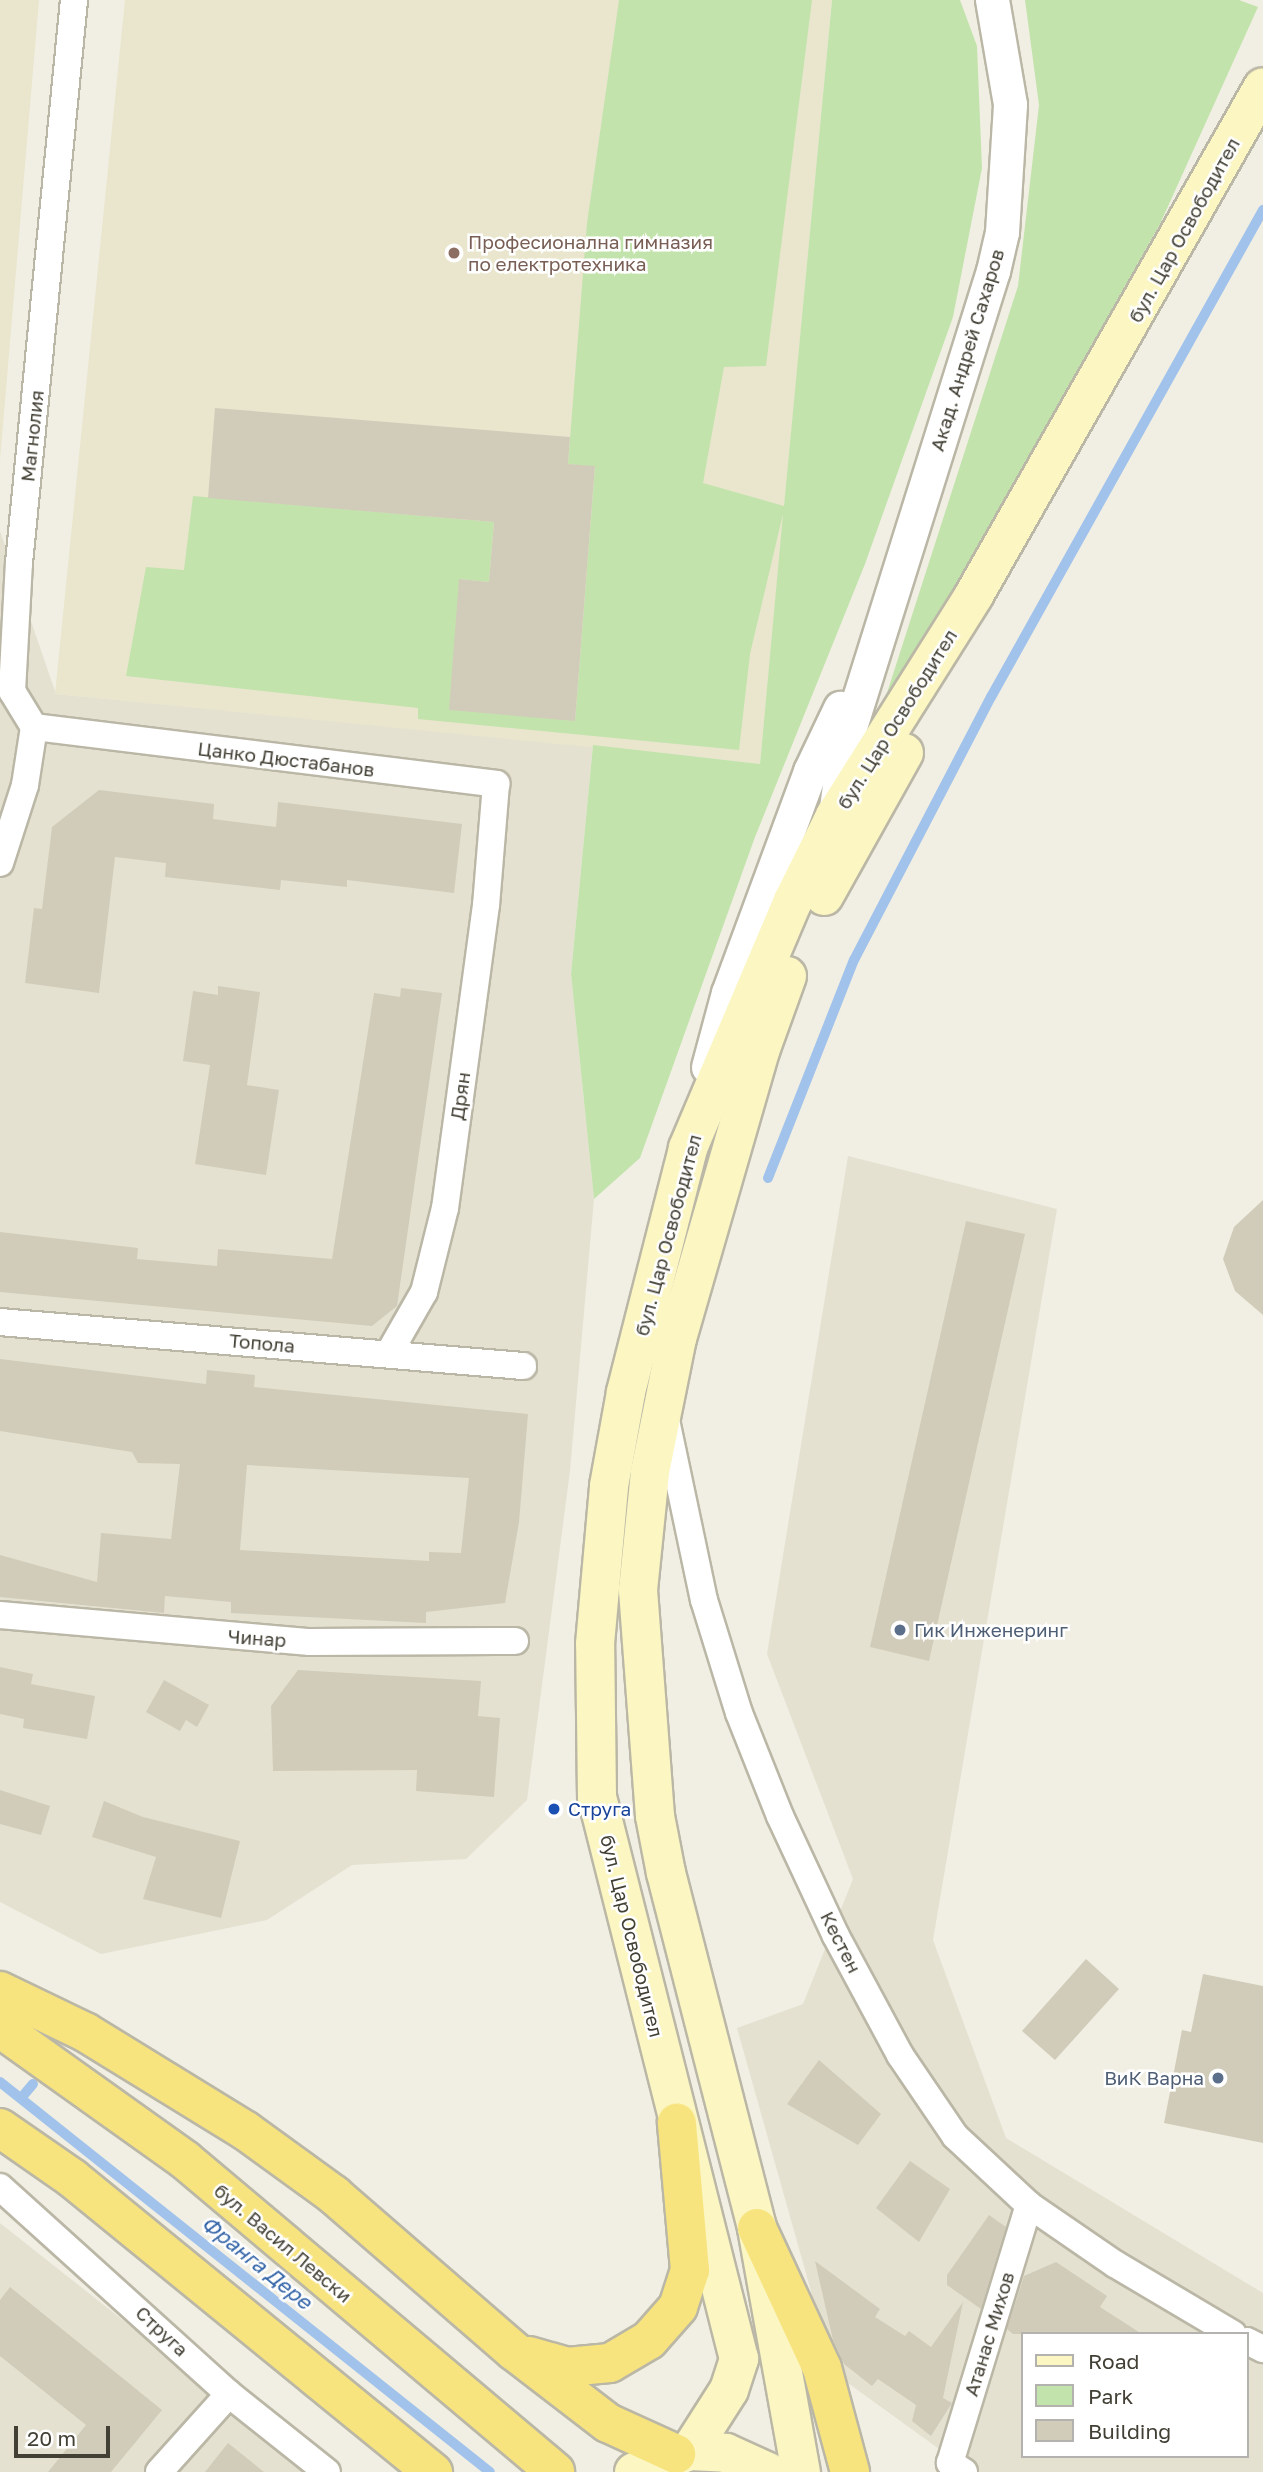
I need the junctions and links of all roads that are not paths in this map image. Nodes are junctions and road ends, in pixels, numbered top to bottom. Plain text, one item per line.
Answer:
1 (74, 0) edge
2 (992, 0) edge
3 (1263, 87) edge
4 (1263, 130) edge
5 (10, 563) edge
6 (887, 611) junction
7 (34, 727) junction
8 (835, 816) junction
9 (494, 827) joint
10 (0, 863) edge
11 (830, 883) junction
12 (688, 1148) junction
13 (0, 1322) edge
14 (388, 1353) junction
15 (523, 1366) dead end
16 (663, 1405) junction
17 (0, 1615) edge
18 (515, 1641) dead end
19 (0, 1991) edge
20 (0, 2028) edge
21 (677, 2123) junction
22 (0, 2128) edge
23 (0, 2187) edge
24 (1028, 2205) junction
25 (757, 2228) junction
26 (1230, 2332) edge
27 (514, 2351) junction
28 (229, 2394) junction
29 (683, 2453) junction
30 (957, 2468) edge
31 (159, 2472) edge
32 (327, 2472) edge
33 (433, 2472) edge
34 (555, 2472) edge
35 (634, 2472) edge
36 (768, 2472) edge
37 (801, 2472) edge
38 (850, 2472) edge

1 - 5 street, Магнолия
2 - 6 street, Акад. Андрей Сахаров
3 - 8 main road, бул. Цар Освободител
4 - 11 main road, бул. Цар Освободител
5 - 7 street, Магнолия
6 - 8 street
6 - 12 street
7 - 9 street, Цанко Дюстабанов
7 - 10 street
8 - 11 street
8 - 12 main road, бул. Цар Освободител
9 - 14 street, Дрян
11 - 16 main road, бул. Цар Освободител
12 - 21 main road, бул. Цар Освободител
13 - 14 street, Топола
14 - 15 street, Топола
16 - 24 street, Кестен
16 - 25 main road, бул. Цар Освободител
17 - 18 street, Чинар
19 - 27 highway
20 - 34 highway, бул. Васил Левски
21 - 27 highway
21 - 29 main road, бул. Цар Освободител
22 - 33 highway
23 - 28 street, Струга
24 - 26 street, Кестен
24 - 30 street, Атанас Михов
25 - 37 main road, бул. Цар Освободител
25 - 38 highway
27 - 29 highway
28 - 31 street
28 - 32 street, Струга
29 - 35 main road
29 - 36 main road

